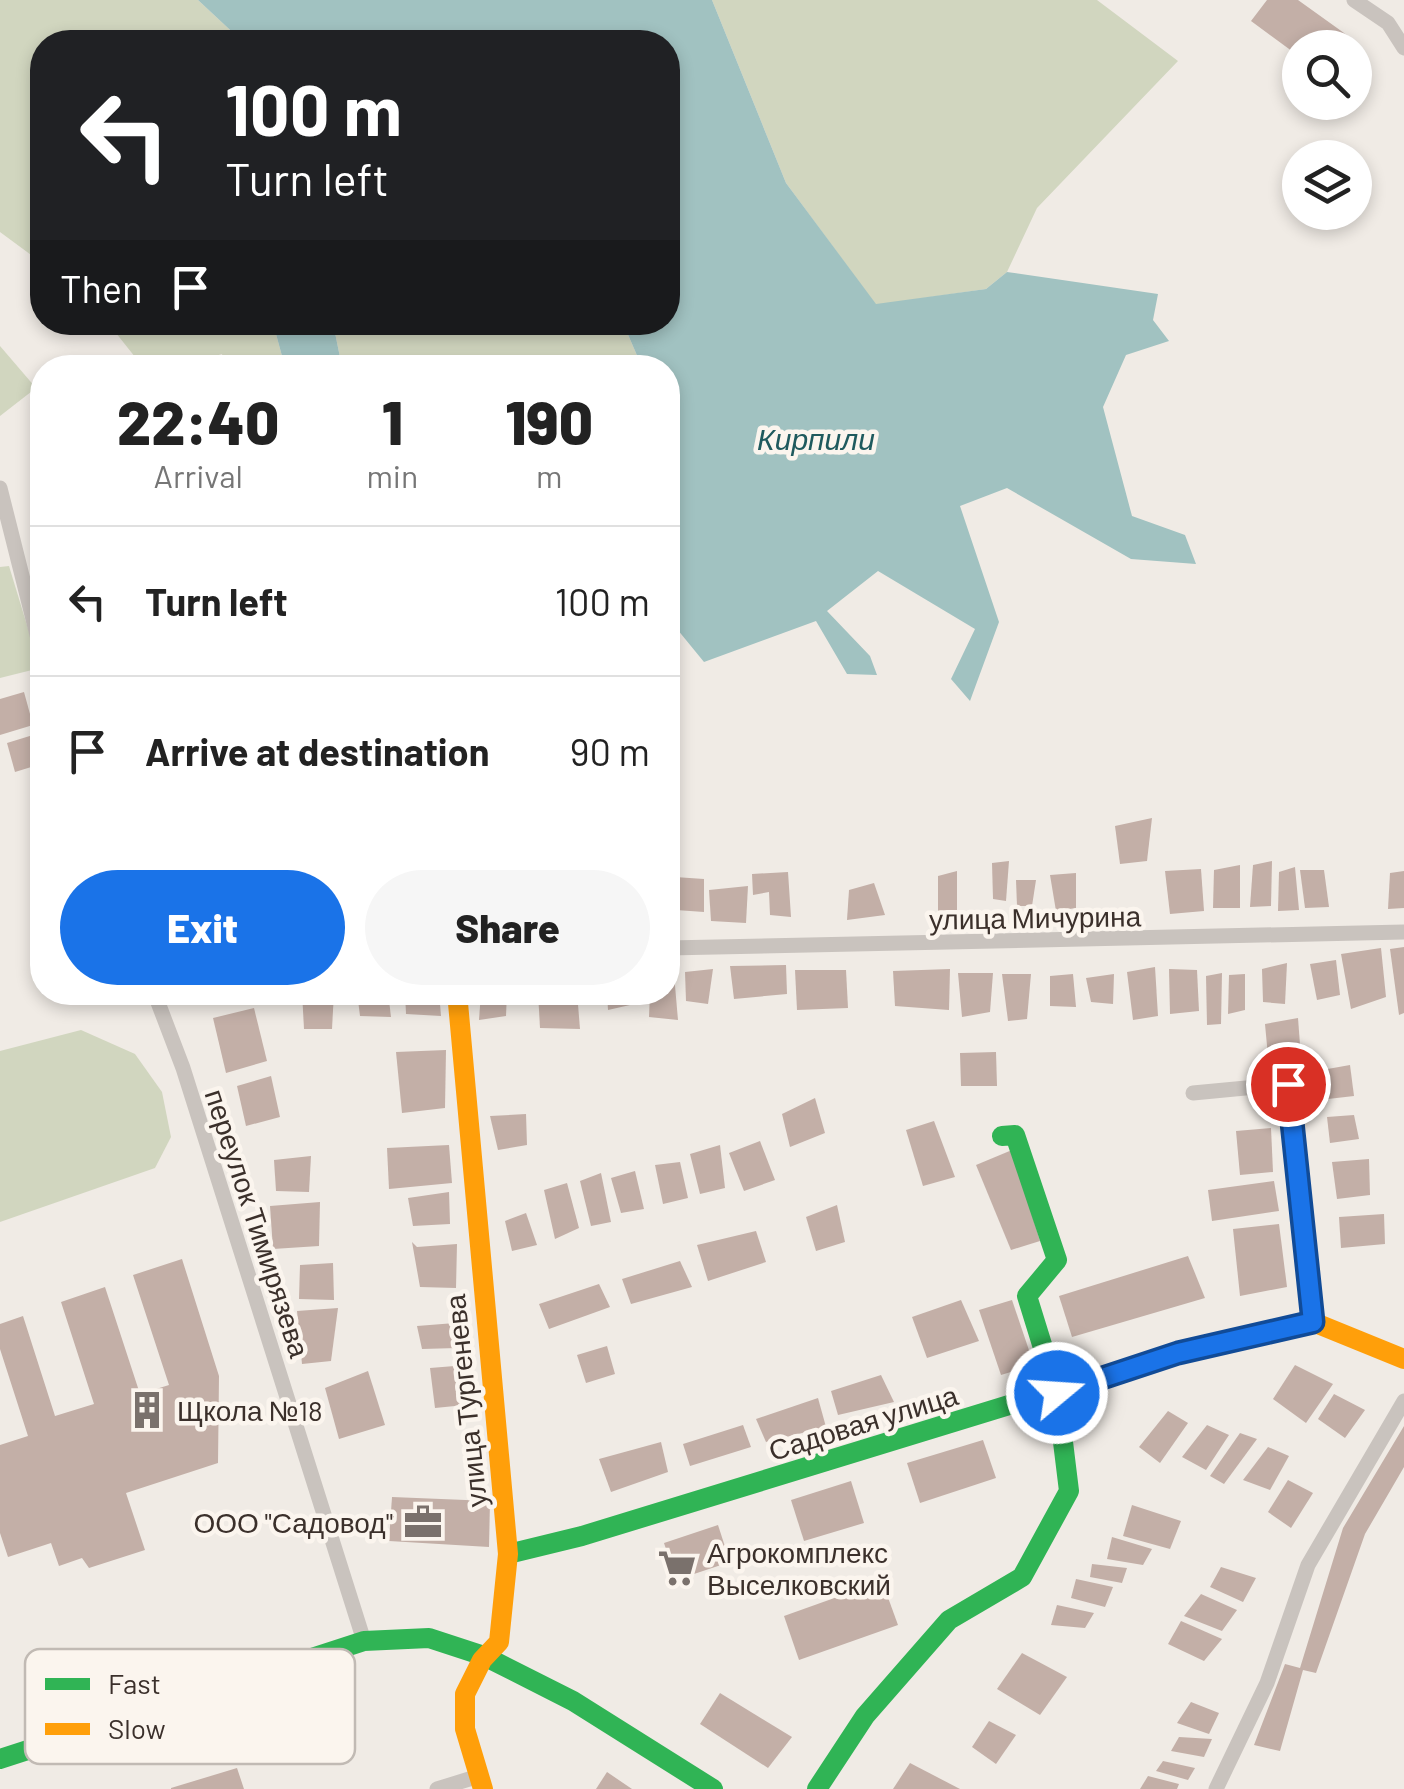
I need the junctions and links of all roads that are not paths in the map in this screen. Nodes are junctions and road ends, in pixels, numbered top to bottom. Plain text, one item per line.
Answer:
1 (1354, 0) edge
2 (1404, 48) edge
3 (0, 488) edge
4 (30, 607) edge
5 (1404, 932) edge
6 (680, 948) edge
7 (159, 1005) edge
8 (458, 1005) edge
9 (1192, 1093) dead end
10 (1002, 1136) dead end
11 (1313, 1322) junction
12 (1404, 1359) edge
13 (1057, 1393) junction
14 (1404, 1401) edge
15 (508, 1554) junction
16 (364, 1642) junction
17 (342, 1649) edge
18 (484, 1656) junction
19 (25, 1751) edge
20 (0, 1759) edge
21 (481, 1783) edge
22 (436, 1789) edge
23 (713, 1789) edge
24 (817, 1789) edge
25 (1216, 1789) edge

1 - 2 street
3 - 4 street
5 - 6 street, улица Мичурина
7 - 16 street, переулок Тимирязева
8 - 15 street, улица Тургенева
9 - 11 street
10 - 13 street
11 - 12 street
11 - 13 street, Садовая улица
13 - 15 street, Садовая улица
13 - 24 street
14 - 25 street
15 - 18 street, улица Тургенева
16 - 17 street
16 - 18 street
18 - 21 street, улица Тургенева
18 - 23 street
19 - 20 street
21 - 22 street

